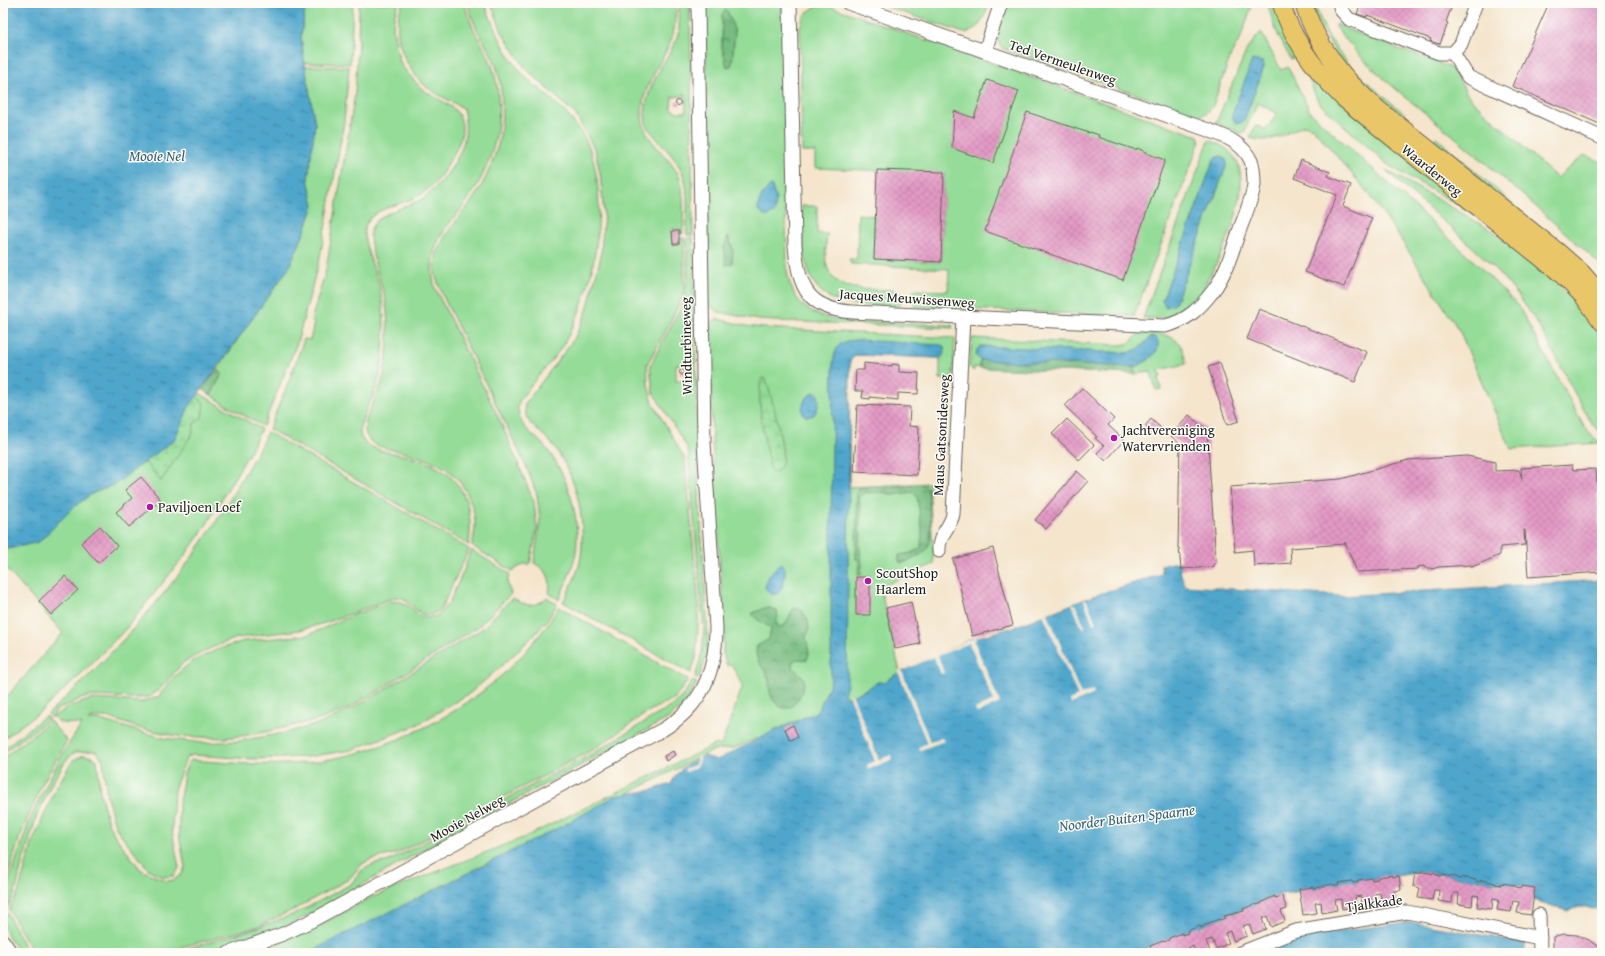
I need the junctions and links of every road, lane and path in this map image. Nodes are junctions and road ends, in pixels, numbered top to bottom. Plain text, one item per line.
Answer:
1 (698, 3) edge
2 (790, 3) edge
3 (848, 3) edge
4 (1002, 3) edge
5 (1282, 3) edge
6 (1303, 3) edge
7 (1476, 3) edge
8 (1340, 7) edge
9 (985, 51) junction
10 (1454, 53) junction
11 (1602, 138) edge
12 (1602, 296) edge
13 (963, 318) junction
14 (1182, 321) joint
15 (1602, 322) edge
16 (939, 551) dead end
17 (704, 686) joint
18 (1539, 915) dead end
19 (1540, 938) junction
20 (3, 941) edge
21 (11, 953) edge
22 (229, 953) edge
23 (1240, 953) edge
24 (1540, 953) edge

1 - 17 street, Windturbineweg
2 - 13 street, Jacques Meuwissenweg
3 - 9 street, Ted Vermeulenweg
4 - 9 street
5 - 15 main road, Waarderweg
6 - 12 main road, Waarderweg
7 - 10 street
8 - 10 street
9 - 14 street, Ted Vermeulenweg
10 - 11 street
13 - 14 street, Jacques Meuwissenweg
13 - 16 street, Maus Gatsonidesweg
17 - 22 street, Mooie Nelweg
18 - 19 street
19 - 23 street, Tjalkkade
19 - 24 street
20 - 21 street

